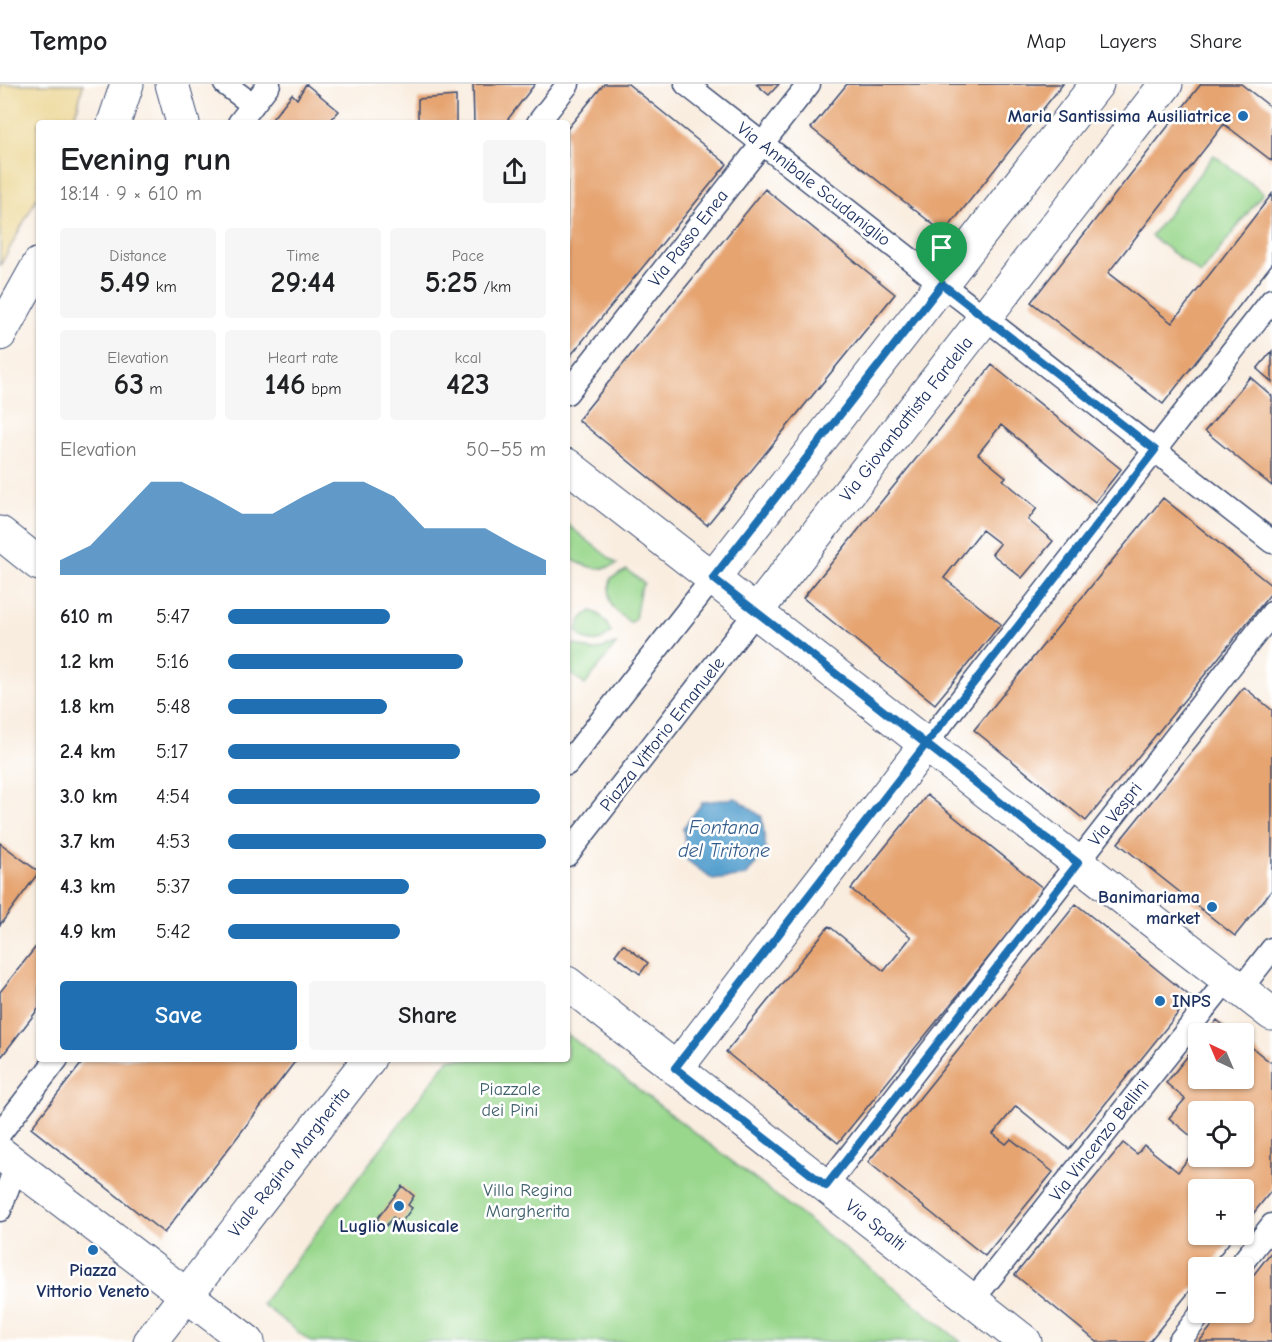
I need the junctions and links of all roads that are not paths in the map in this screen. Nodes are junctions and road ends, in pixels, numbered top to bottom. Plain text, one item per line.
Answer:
1 (172, 84) edge
2 (225, 84) edge
3 (269, 84) edge
4 (568, 84) edge
5 (686, 84) edge
6 (809, 84) edge
7 (1097, 84) edge
8 (1166, 84) edge
9 (253, 105) junction
10 (182, 120) edge
11 (241, 120) edge
12 (540, 120) edge
13 (763, 144) junction
14 (36, 269) edge
15 (942, 284) junction
16 (1272, 300) edge
17 (985, 318) junction
18 (0, 334) edge
19 (570, 389) edge
20 (1155, 450) junction
21 (570, 469) edge
22 (0, 533) edge
23 (1272, 542) edge
24 (36, 562) edge
25 (713, 578) junction
26 (756, 612) junction
27 (1272, 613) edge
28 (938, 753) junction
29 (570, 760) edge
30 (570, 851) edge
31 (1078, 863) junction
32 (1272, 949) edge
33 (570, 985) edge
34 (1233, 985) junction
35 (1272, 1014) edge
36 (55, 1062) edge
37 (367, 1062) edge
38 (687, 1078) junction
39 (6, 1152) edge
40 (826, 1186) junction
41 (0, 1210) edge
42 (1272, 1225) edge
43 (1247, 1257) edge
44 (186, 1295) junction
45 (972, 1301) junction
46 (1194, 1323) edge
47 (242, 1338) edge
48 (150, 1342) edge
49 (1025, 1342) edge
50 (1179, 1342) edge

1 - 10 main road
2 - 9 street
3 - 9 street
4 - 12 street
5 - 13 street, Via Annibale Scudaniglio
6 - 13 street, Via Passo Enea
7 - 15 main road
8 - 17 main road, Via Giovanbattista Fardella
9 - 11 street
13 - 15 street, Via Annibale Scudaniglio
13 - 19 street, Via Passo Enea
14 - 18 main road
15 - 17 street, Via Annibale Scudaniglio
15 - 25 main road
16 - 20 street
17 - 20 street, Via Annibale Scudaniglio
17 - 26 main road, Via Giovanbattista Fardella
20 - 23 street, Via Annibale Scudaniglio
20 - 28 street
21 - 25 main road
22 - 24 main road
25 - 26 main road
25 - 29 street
26 - 28 main road
26 - 30 street, Piazza Vittorio Emanuele
27 - 31 street, Via Vespri
28 - 31 main road
28 - 38 main road
31 - 34 main road
31 - 40 street, Via Vespri
32 - 34 street, Via Vincenzo Bellini
33 - 38 main road, Via Spalti
34 - 35 main road
34 - 45 street, Via Vincenzo Bellini
36 - 39 street
37 - 44 main road, Viale Regina Margherita
38 - 40 main road, Via Spalti
39 - 41 street
39 - 44 main road
40 - 45 main road, Via Spalti
42 - 43 street
44 - 47 main road
44 - 48 main road, Viale Regina Margherita
45 - 49 main road, Via Spalti
46 - 50 street

